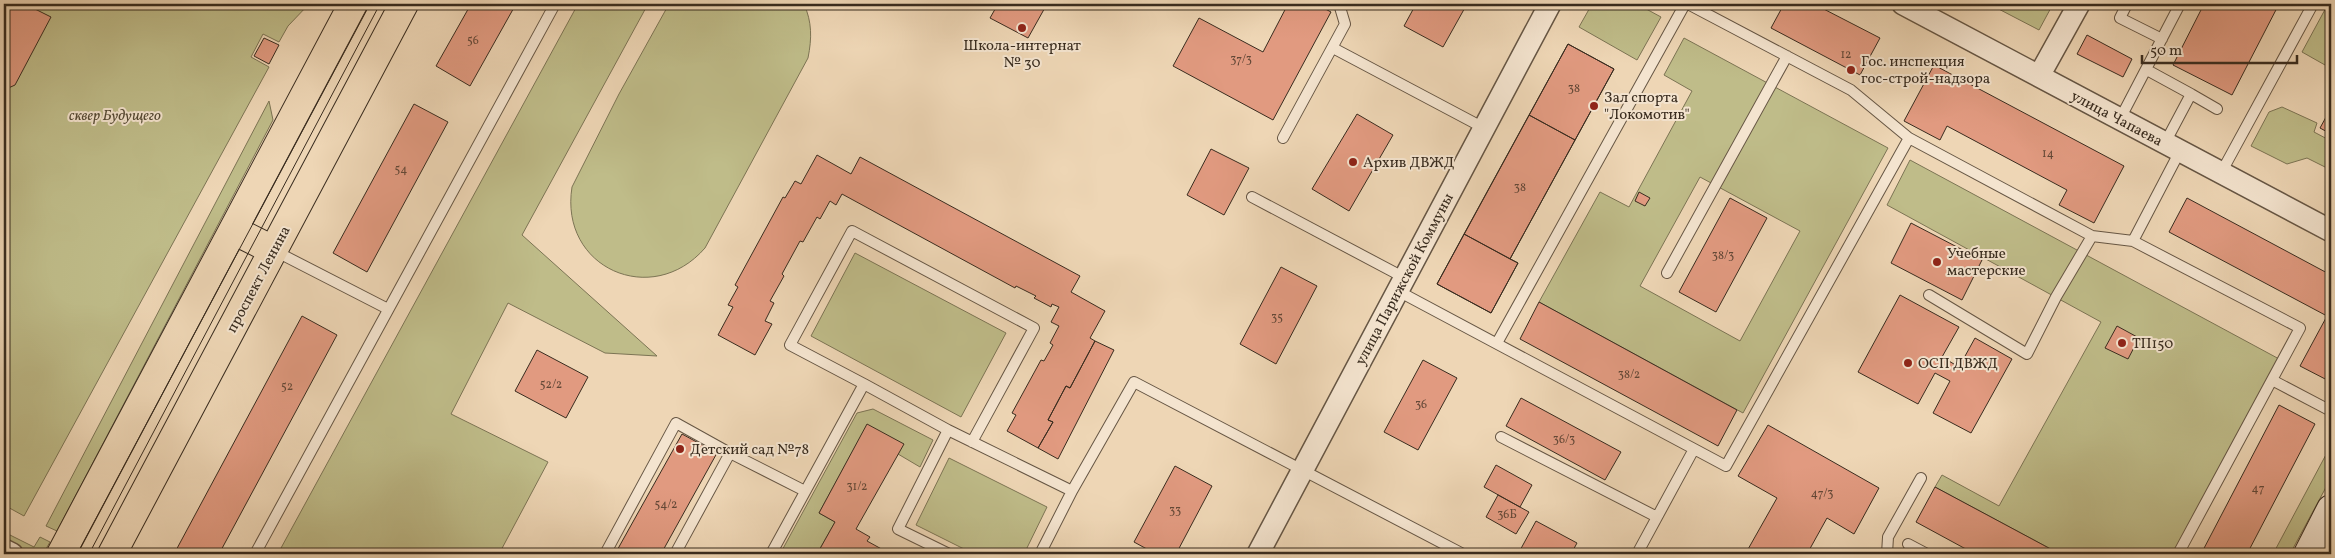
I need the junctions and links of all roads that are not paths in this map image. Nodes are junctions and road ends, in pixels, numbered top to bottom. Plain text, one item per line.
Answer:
1 (352, 4) edge
2 (404, 4) edge
3 (555, 4) edge
4 (1339, 4) edge
5 (1550, 4) edge
6 (1687, 4) edge
7 (1903, 4) edge
8 (2079, 4) edge
9 (2127, 4) edge
10 (2180, 4) edge
11 (2313, 4) edge
12 (2162, 39) junction
13 (1333, 48) junction
14 (1787, 56) junction
15 (2147, 70) junction
16 (2039, 76) junction
17 (2191, 94) junction
18 (2217, 109) dead end
19 (2120, 119) junction
20 (1484, 128) junction
21 (1283, 138) dead end
22 (1909, 138) junction
23 (2172, 147) junction
24 (2221, 173) junction
25 (1252, 197) dead end
26 (233, 230) junction
27 (2331, 230) edge
28 (2092, 236) junction
29 (2133, 241) junction
30 (273, 250) junction
31 (1667, 273) dead end
32 (1401, 285) junction
33 (1928, 295) dead end
34 (388, 309) junction
35 (1497, 342) junction
36 (2272, 380) junction
37 (864, 384) junction
38 (2331, 411) edge
39 (948, 430) junction
40 (1501, 437) dead end
41 (972, 442) junction
42 (1694, 449) junction
43 (730, 452) junction
44 (1302, 471) junction
45 (1921, 478) dead end
46 (805, 491) junction
47 (1072, 491) junction
48 (2331, 509) edge
49 (1657, 516) junction
50 (1908, 544) dead end
51 (2316, 544) edge
52 (4, 550) edge
53 (12, 554) edge
54 (61, 554) edge
55 (112, 554) edge
56 (255, 554) edge
57 (605, 554) edge
58 (675, 554) edge
59 (771, 554) edge
60 (949, 554) edge
61 (1040, 554) edge
62 (1258, 554) edge
63 (1463, 554) edge
64 (1637, 554) edge
65 (1887, 554) edge
66 (1927, 554) edge
67 (2178, 554) edge

1 - 26 highway
2 - 30 highway, проспект Ленина
3 - 34 lane
4 - 13 lane
5 - 20 street, улица Парижской Коммуны
6 - 14 lane
6 - 35 lane
7 - 16 street, улица Чапаева
8 - 16 street
9 - 12 lane
10 - 12 lane
11 - 24 lane
12 - 15 lane
13 - 20 lane
13 - 21 lane
14 - 22 lane
14 - 31 lane
15 - 17 lane
15 - 19 lane
16 - 19 street, улица Чапаева
17 - 18 lane
17 - 23 lane
19 - 23 street, улица Чапаева
20 - 32 street, улица Парижской Коммуны
22 - 28 lane
22 - 42 lane
23 - 24 street, улица Чапаева
23 - 29 lane
24 - 27 street, улица Чапаева
25 - 32 lane
26 - 30 highway
26 - 54 highway
28 - 29 lane
28 - 33 lane
29 - 36 lane
30 - 34 lane
30 - 55 highway, проспект Ленина
32 - 35 lane
32 - 44 street, улица Парижской Коммуны
34 - 56 lane
35 - 42 lane
36 - 38 lane
36 - 67 lane
37 - 39 lane
37 - 41 lane
37 - 46 lane
39 - 41 lane
39 - 60 lane
40 - 49 lane
41 - 47 lane
42 - 49 lane
43 - 46 lane
43 - 57 lane
43 - 58 lane
44 - 47 lane
44 - 62 street, улица Парижской Коммуны
44 - 63 lane
45 - 65 lane
46 - 59 lane
47 - 61 lane
48 - 51 main road
49 - 64 lane
50 - 66 lane
52 - 53 street

